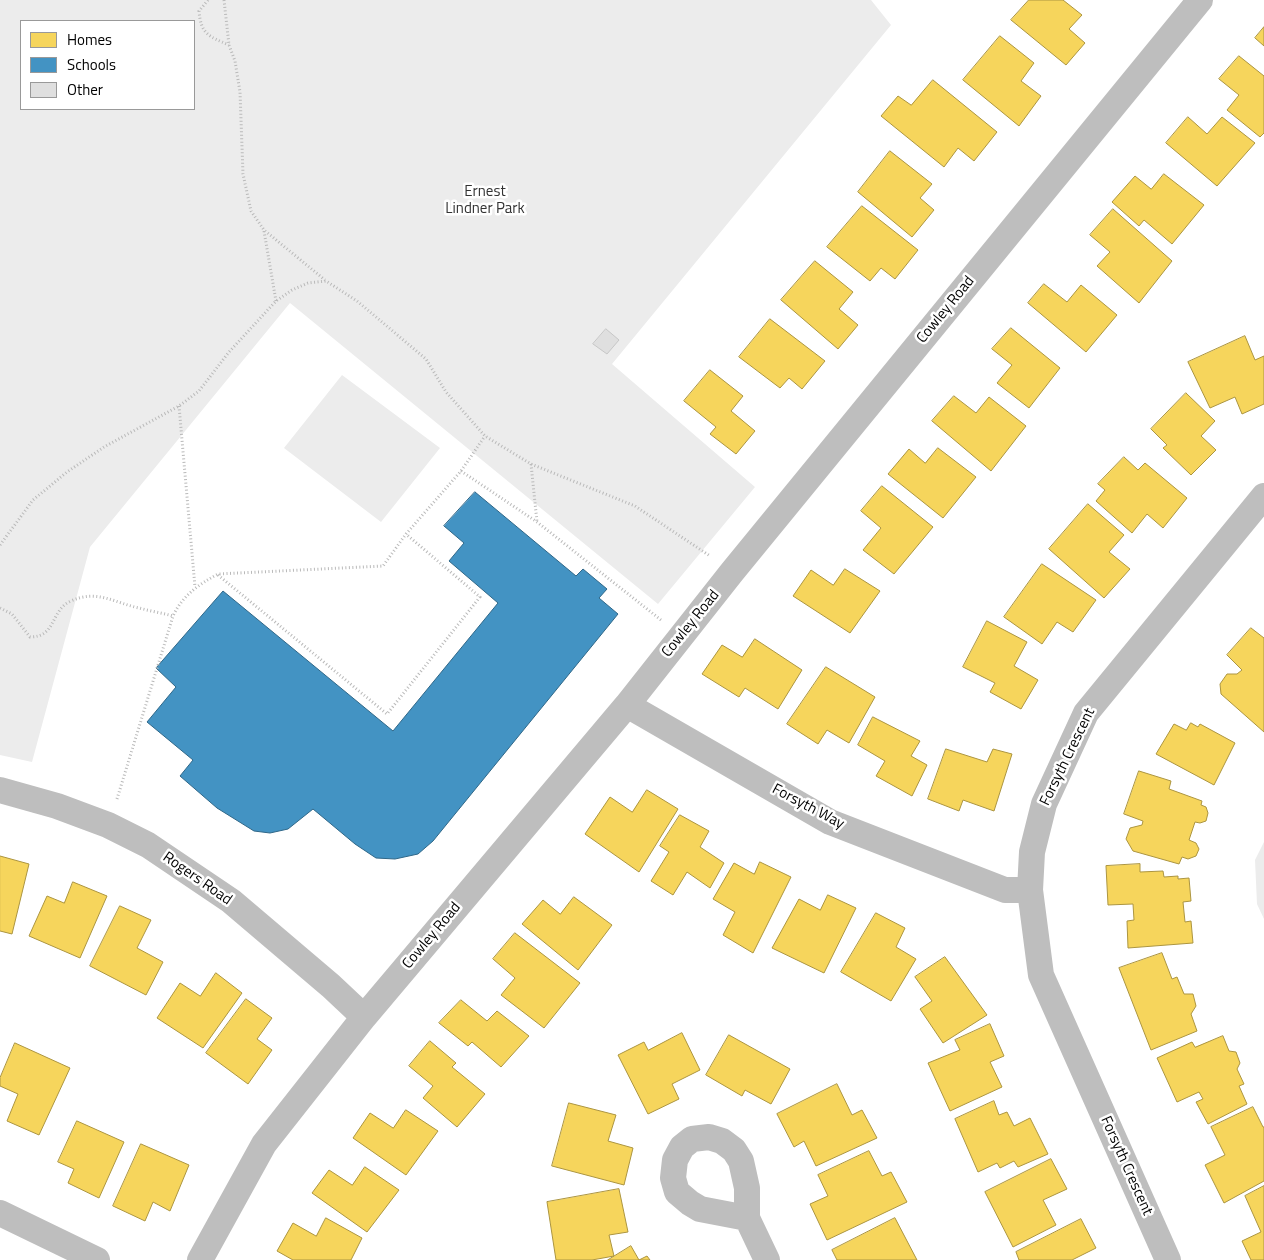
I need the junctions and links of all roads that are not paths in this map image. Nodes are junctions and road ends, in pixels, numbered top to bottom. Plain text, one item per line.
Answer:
1 (1200, 0) edge
2 (1264, 496) edge
3 (627, 705) junction
4 (0, 790) edge
5 (1030, 890) junction
6 (364, 1017) junction
7 (0, 1213) edge
8 (747, 1218) dead end
9 (97, 1260) edge
10 (200, 1260) edge
11 (767, 1260) edge
12 (1168, 1260) edge

1 - 3 street, Cowley Road
2 - 5 street, Forsyth Crescent
3 - 5 street, Forsyth Way
3 - 6 street, Cowley Road
4 - 6 street, Rogers Road
5 - 12 street, Forsyth Crescent
6 - 10 street, Cowley Road
7 - 9 street
8 - 11 street

